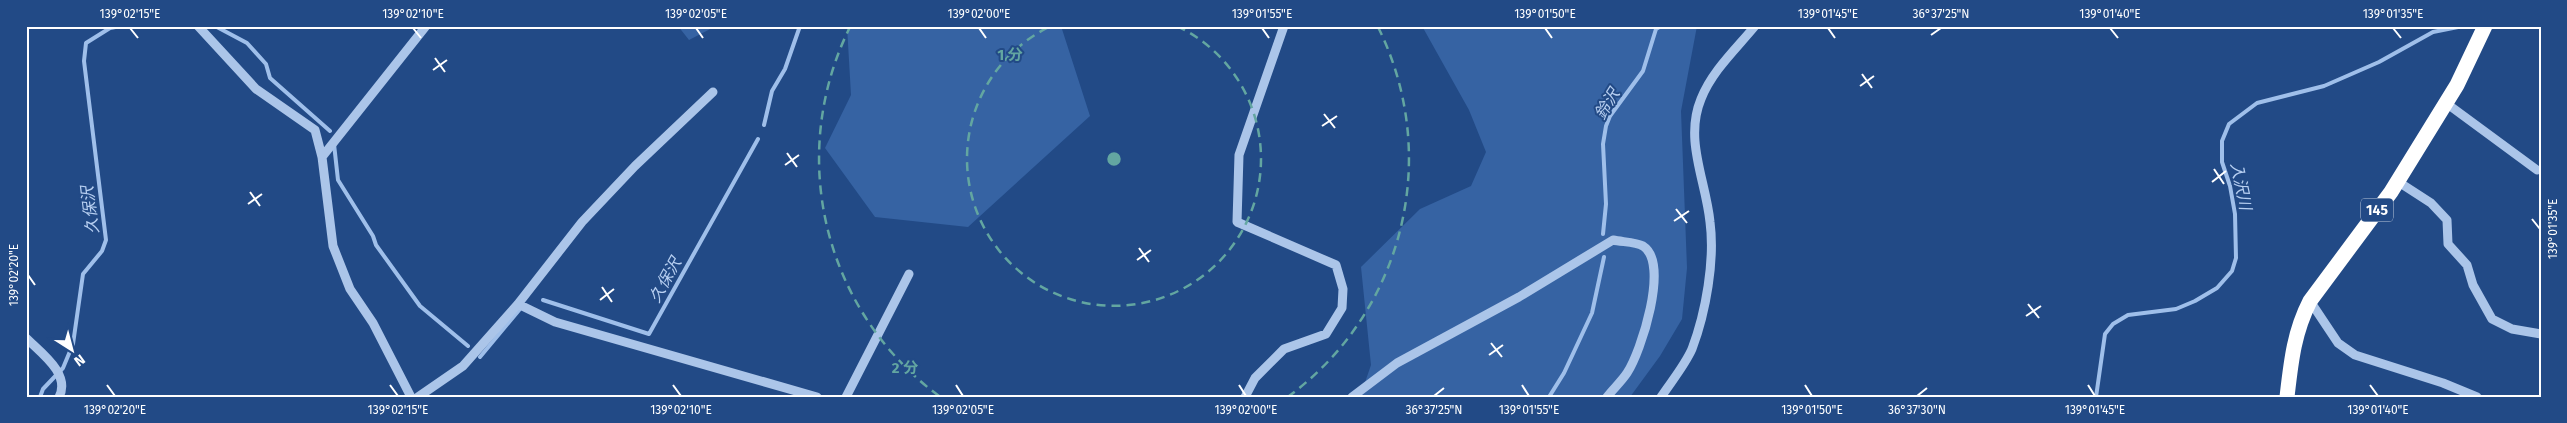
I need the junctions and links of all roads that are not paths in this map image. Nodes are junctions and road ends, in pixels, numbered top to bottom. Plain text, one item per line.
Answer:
1 (198, 26) edge
2 (426, 26) edge
3 (1284, 26) edge
4 (1755, 26) edge
5 (2485, 26) edge
6 (713, 92) dead end
7 (2446, 103) junction
8 (322, 157) junction
9 (2537, 170) dead end
10 (2397, 181) junction
11 (909, 274) dead end
12 (2310, 301) junction
13 (518, 304) junction
14 (2541, 334) edge
15 (26, 338) edge
16 (58, 397) edge
17 (411, 397) edge
18 (418, 397) edge
19 (817, 397) edge
20 (846, 397) edge
21 (1244, 397) edge
22 (1352, 397) edge
23 (1607, 397) edge
24 (1661, 397) edge
25 (2288, 397) edge
26 (2477, 397) edge

1 - 8 street
2 - 8 street
3 - 21 street
4 - 24 street
5 - 7 highway, 145
6 - 13 street
7 - 9 street
7 - 10 highway, 145
8 - 17 street
10 - 12 highway, 145
10 - 14 street
11 - 20 street
12 - 25 highway, 145
12 - 26 street
13 - 18 street
13 - 19 street
15 - 16 street
22 - 23 street

